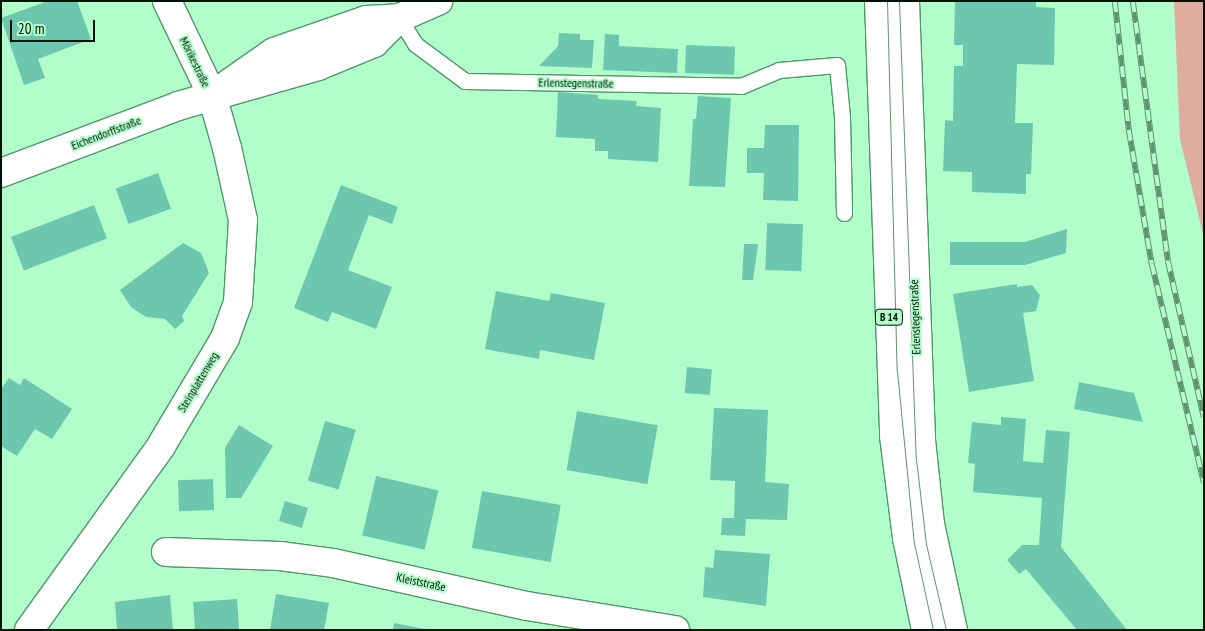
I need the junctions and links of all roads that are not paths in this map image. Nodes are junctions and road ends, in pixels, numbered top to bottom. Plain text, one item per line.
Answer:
1 (167, 1) edge
2 (438, 1) edge
3 (879, 1) edge
4 (905, 1) edge
5 (399, 18) junction
6 (212, 95) junction
7 (1, 173) edge
8 (844, 214) dead end
9 (899, 230) junction
10 (906, 414) junction
11 (166, 552) dead end
12 (29, 630) edge
13 (675, 630) edge
14 (926, 630) edge
15 (952, 630) edge

1 - 6 street, Mörikestraße
2 - 5 street, Eichendorffstraße
3 - 9 street, Erlenstegenstraße / B 14
4 - 9 street, Erlenstegenstraße / B 14
5 - 6 street, Eichendorffstraße
5 - 8 lane, Erlenstegenstraße
6 - 7 street, Eichendorffstraße
6 - 12 street, Steinplattenweg
9 - 10 street, Erlenstegenstraße / B 14
10 - 14 street, Erlenstegenstraße / B 14
10 - 15 street, Erlenstegenstraße / B 14
11 - 13 street, Kleiststraße

